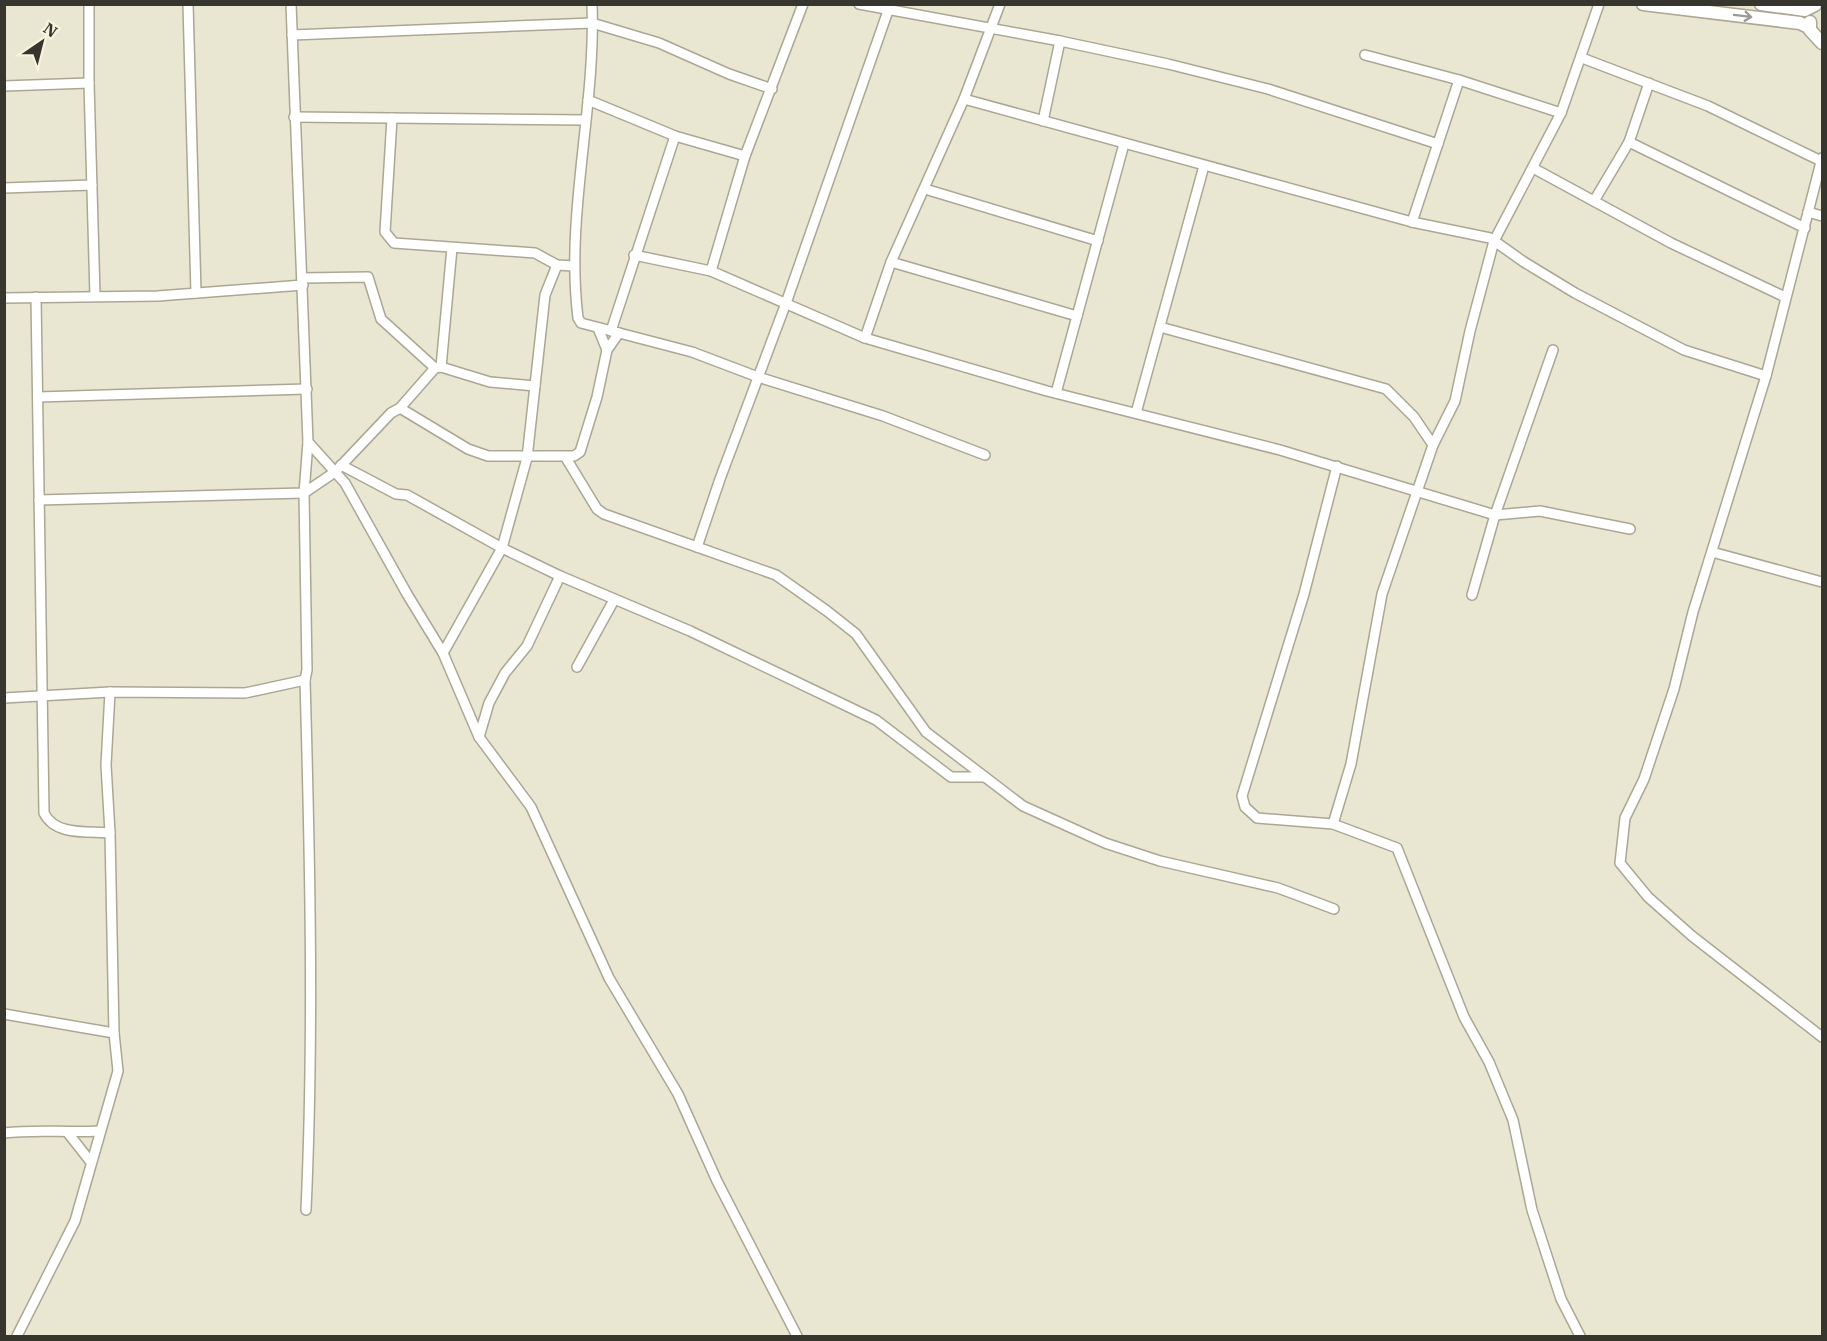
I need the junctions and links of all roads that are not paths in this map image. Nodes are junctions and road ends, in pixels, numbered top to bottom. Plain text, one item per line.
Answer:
1 (89, 4) edge
2 (188, 4) edge
3 (291, 4) edge
4 (592, 4) edge
5 (803, 4) edge
6 (859, 4) edge
7 (1000, 4) edge
8 (1599, 4) edge
9 (1643, 4) edge
10 (1761, 4) edge
11 (1816, 5) edge
12 (889, 8) junction
13 (592, 23) junction
14 (993, 28) junction
15 (1810, 28) junction
16 (292, 35) junction
17 (1060, 41) junction
18 (1822, 43) edge
19 (1365, 55) dead end
20 (1582, 58) junction
21 (1460, 80) junction
22 (1649, 83) junction
23 (89, 84) junction
24 (4, 86) edge
25 (772, 89) junction
26 (964, 99) junction
27 (588, 100) junction
28 (1562, 113) junction
29 (294, 117) junction
30 (392, 118) junction
31 (585, 120) junction
32 (1043, 121) junction
33 (675, 136) junction
34 (1629, 142) junction
35 (1124, 144) junction
36 (1438, 144) junction
37 (745, 156) junction
38 (1822, 159) edge
39 (1204, 166) junction
40 (1533, 168) junction
41 (92, 185) junction
42 (4, 188) edge
43 (925, 189) junction
44 (1594, 201) junction
45 (1808, 212) junction
46 (1822, 216) edge
47 (1412, 222) junction
48 (1805, 228) junction
49 (1098, 241) junction
50 (1494, 241) junction
51 (452, 248) junction
52 (634, 255) junction
53 (891, 262) junction
54 (557, 265) junction
55 (574, 266) junction
56 (711, 271) junction
57 (303, 281) junction
58 (196, 292) junction
59 (95, 296) junction
60 (36, 297) junction
61 (1785, 297) junction
62 (4, 298) edge
63 (786, 303) junction
64 (1077, 316) junction
65 (1160, 327) junction
66 (598, 328) junction
67 (615, 332) junction
68 (865, 338) junction
69 (607, 350) junction
70 (1553, 350) dead end
71 (438, 367) junction
72 (1766, 376) junction
73 (758, 377) junction
74 (535, 386) junction
75 (307, 389) junction
76 (1056, 393) junction
77 (38, 397) junction
78 (400, 408) junction
79 (1136, 413) junction
80 (308, 442) junction
81 (1433, 445) junction
82 (985, 455) dead end
83 (528, 458) junction
84 (566, 458) junction
85 (1336, 466) junction
86 (338, 469) junction
87 (304, 493) junction
88 (1418, 494) junction
89 (39, 500) junction
90 (1495, 515) junction
91 (1630, 530) dead end
92 (697, 547) junction
93 (502, 548) junction
94 (1712, 552) junction
95 (560, 576) junction
96 (1822, 582) edge
97 (1472, 595) dead end
98 (614, 600) junction
99 (443, 653) junction
100 (577, 667) dead end
101 (305, 680) junction
102 (110, 692) junction
103 (40, 696) junction
104 (4, 698) edge
105 (479, 737) junction
106 (986, 777) junction
107 (1333, 824) junction
108 (110, 833) junction
109 (1334, 909) dead end
110 (4, 1014) edge
111 (114, 1033) junction
112 (1822, 1037) edge
113 (99, 1131) junction
114 (4, 1133) edge
115 (68, 1133) junction
116 (90, 1161) junction
117 (306, 1210) dead end
118 (17, 1336) edge
119 (797, 1336) edge
120 (1580, 1336) edge

1 - 23 street
2 - 58 street
3 - 16 street
4 - 13 street
5 - 25 street
6 - 12 street
7 - 14 street
8 - 20 street
9 -> 15 main road
10 - 11 main road
11 - 15 main road
12 - 14 street
12 - 63 street
13 - 16 street
13 - 25 street
13 - 27 street
14 - 17 street
14 - 26 street
15 - 18 main road
16 - 29 street
17 - 32 street
17 - 36 street
19 - 21 street
20 - 22 street
20 - 28 street
21 - 28 street
21 - 36 street
22 - 34 street
22 - 38 street
23 - 24 street
23 - 41 street
25 - 37 street
26 - 32 street
26 - 43 street
27 - 31 street
27 - 33 street
28 - 40 street
29 - 30 street
29 - 57 street
30 - 31 street
30 - 51 street
31 - 55 street
32 - 35 street
33 - 37 street
33 - 52 street
34 - 44 street
34 - 48 street
35 - 39 street
35 - 49 street
36 - 47 street
37 - 56 street
38 - 45 street
39 - 47 street
39 - 65 street
40 - 44 street
40 - 50 street
41 - 42 street
41 - 59 street
43 - 49 street
43 - 53 street
44 - 61 street
45 - 46 street
45 - 48 street
47 - 50 street
48 - 61 street
49 - 64 street
50 - 72 street
50 - 81 street
51 - 54 street
51 - 71 street
52 - 56 street
52 - 67 street
53 - 64 street
53 - 68 street
54 - 55 street
54 - 74 street
55 - 66 street
56 - 63 street
57 - 58 street
57 - 71 street
57 - 75 street
58 - 59 street
59 - 60 street
60 - 62 street
60 - 77 street
61 - 72 street
63 - 68 street
63 - 73 street
64 - 76 street
65 - 79 street
65 - 81 street
66 - 67 street
66 - 69 street
67 - 69 street
67 - 73 street
68 - 76 street
69 - 84 street
70 - 90 street
71 - 74 street
71 - 78 street
72 - 94 street
73 - 82 street
73 - 92 street
74 - 83 street
75 - 77 street
75 - 80 street
76 - 79 street
77 - 89 street
78 - 83 street
78 - 86 street
79 - 85 street
80 - 86 street
80 - 87 street
81 - 88 street
83 - 84 street
83 - 93 street
84 - 92 street
85 - 88 street
85 - 107 street
86 - 87 street
86 - 93 street
86 - 99 street
87 - 89 street
87 - 101 street
88 - 90 street
88 - 107 street
89 - 103 street
90 - 91 street
90 - 97 street
92 - 106 street
93 - 95 street
93 - 99 street
94 - 96 street
94 - 112 street
95 - 98 street
95 - 105 street
98 - 100 street
98 - 106 street
99 - 105 street
101 - 102 street
101 - 117 street
102 - 103 street
102 - 108 street
103 - 104 street
103 - 108 street
105 - 119 street
106 - 109 street
107 - 120 street
108 - 111 street
110 - 111 street
111 - 113 street
113 - 115 street
113 - 116 street
114 - 115 street
115 - 116 street
116 - 118 street

